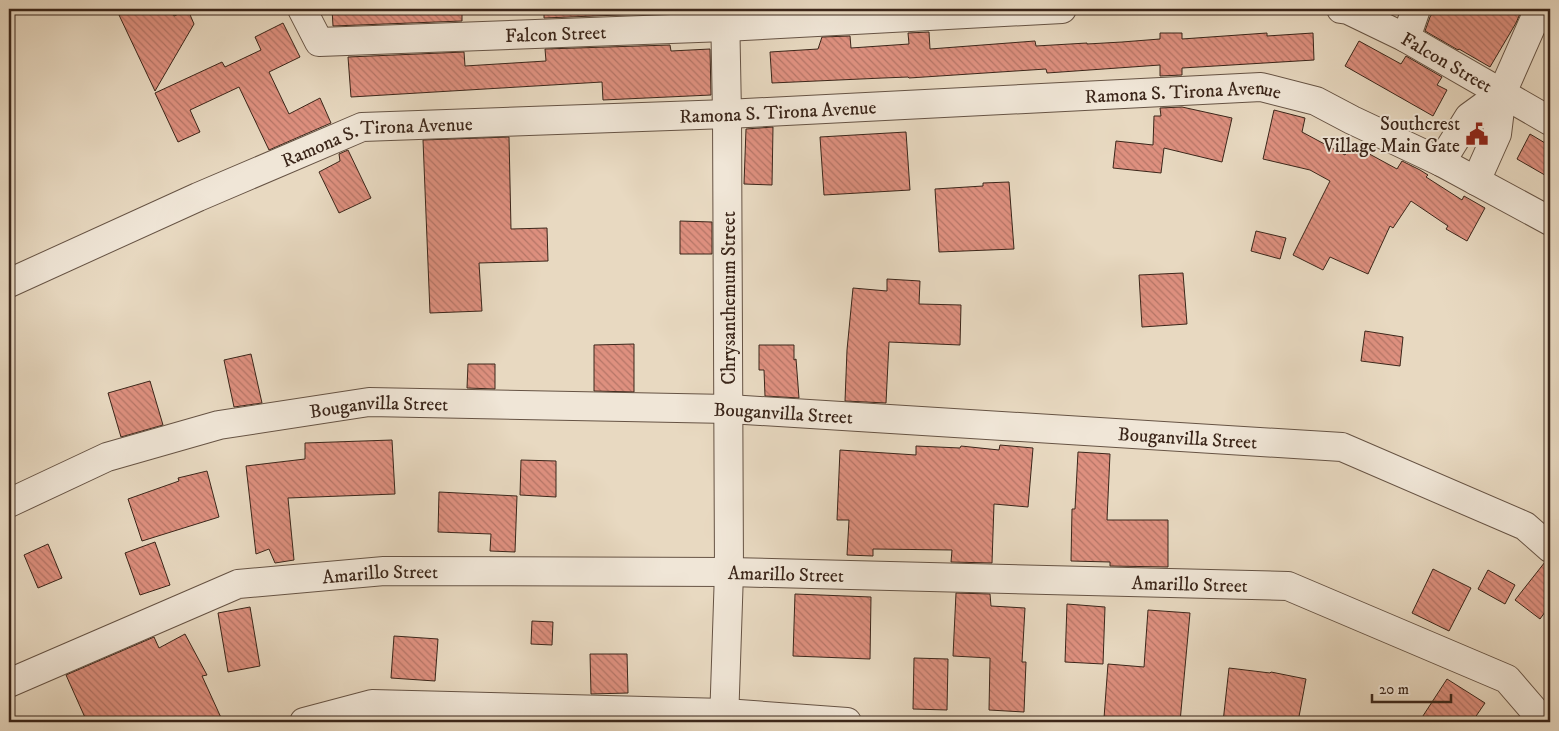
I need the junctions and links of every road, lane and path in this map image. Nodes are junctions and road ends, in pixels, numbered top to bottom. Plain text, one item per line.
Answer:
1 (302, 9) edge
2 (1062, 9) edge
3 (1341, 9) edge
4 (1416, 9) edge
5 (1539, 9) edge
6 (725, 18) edge
7 (1406, 38) junction
8 (1502, 93) junction
9 (727, 114) junction
10 (1550, 121) edge
11 (1441, 162) junction
12 (1476, 182) junction
13 (1550, 221) edge
14 (9, 283) edge
15 (729, 409) junction
16 (9, 503) edge
17 (1550, 548) edge
18 (729, 572) junction
19 (9, 683) edge
20 (724, 718) edge
21 (304, 722) edge
22 (847, 722) edge
23 (1544, 722) edge

1 - 6 street, Falcon Street
2 - 6 street, Falcon Street
3 - 7 street, Falcon Street
4 - 7 street
5 - 8 street
6 - 9 street, Chrysanthemum Street
7 - 8 street, Falcon Street
8 - 10 street, Falcon Street
8 - 11 street
8 - 12 street
9 - 11 street, Ramona S. Tirona Avenue
9 - 14 street, Ramona S. Tirona Avenue
9 - 15 street, Chrysanthemum Street
11 - 12 street, Ramona S. Tirona Avenue
12 - 13 street, Ramona S. Tirona Avenue
15 - 16 street, Bouganvilla Street
15 - 17 street, Bouganvilla Street
15 - 18 street, Chrysanthemum Street
18 - 19 street, Amarillo Street
18 - 20 street, Chrysanthemum Street
18 - 23 street, Amarillo Street
20 - 21 street
20 - 22 street

